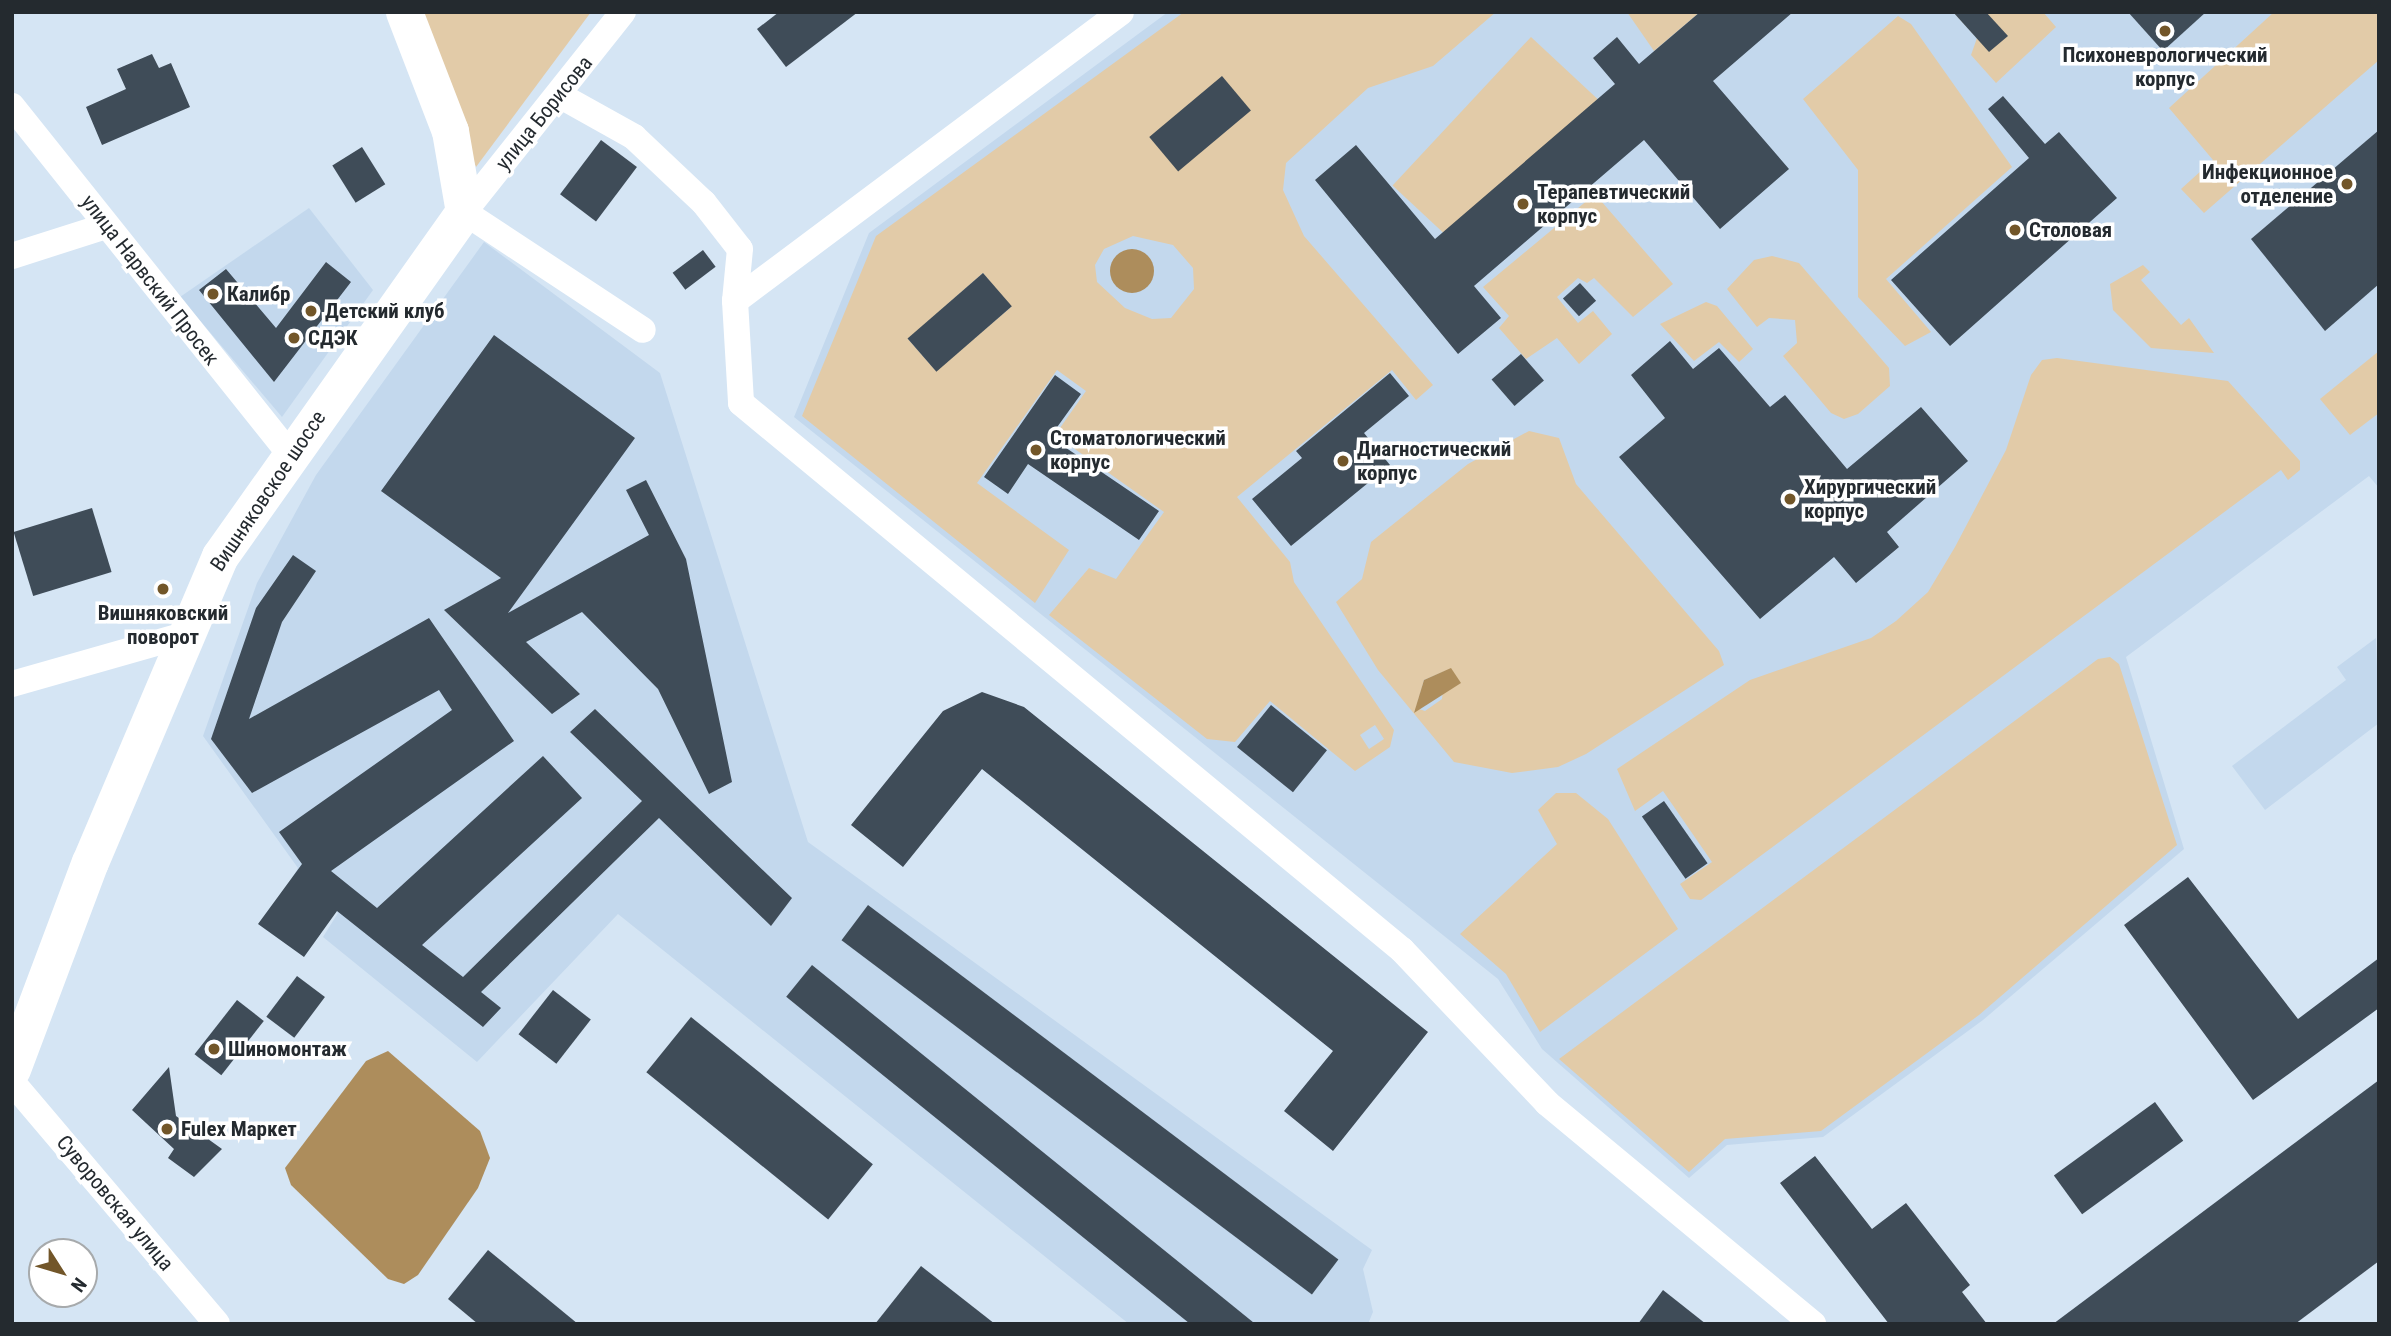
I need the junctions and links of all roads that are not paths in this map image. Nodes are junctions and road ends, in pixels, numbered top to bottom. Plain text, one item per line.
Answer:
1 (404, 12) edge
2 (623, 12) edge
3 (1121, 12) edge
4 (559, 95) junction
5 (12, 106) edge
6 (464, 212) junction
7 (106, 226) junction
8 (12, 256) edge
9 (735, 301) junction
10 (643, 330) dead end
11 (289, 453) junction
12 (184, 635) junction
13 (12, 684) edge
14 (12, 1069) edge
15 (12, 1082) edge
16 (217, 1324) edge
17 (1812, 1324) edge

1 - 6 street
2 - 4 street, улица Борисова
3 - 9 street
4 - 6 street, улица Борисова
4 - 9 street
5 - 7 street, улица Нарвский Просек
6 - 10 street
6 - 11 street, Вишняковское шоссе
7 - 8 street
7 - 11 street, улица Нарвский Просек
9 - 17 street
11 - 12 street, Вишняковское шоссе
12 - 13 street
12 - 14 street, Вишняковское шоссе
15 - 16 street, Суворовская улица

